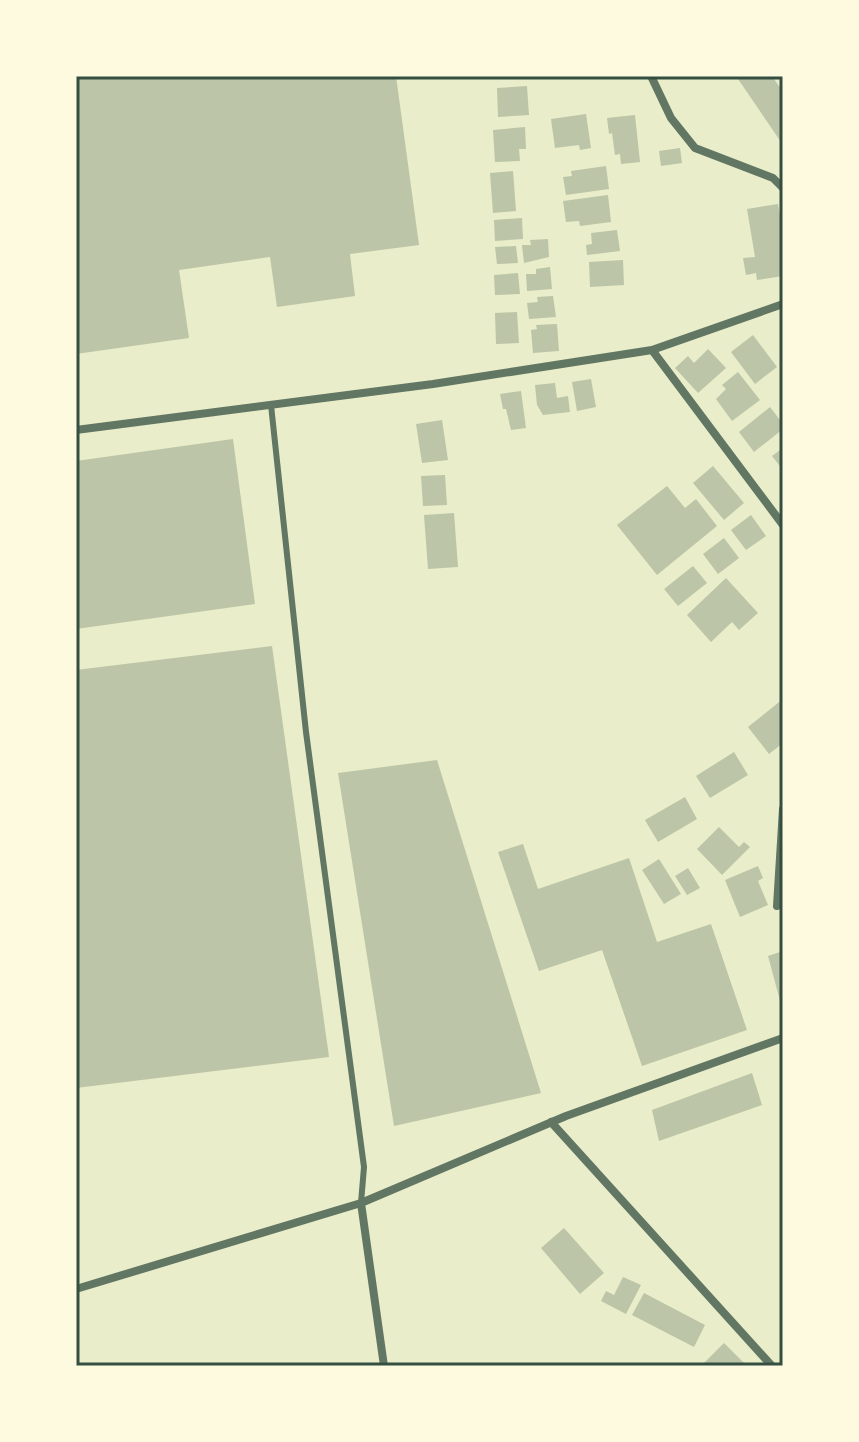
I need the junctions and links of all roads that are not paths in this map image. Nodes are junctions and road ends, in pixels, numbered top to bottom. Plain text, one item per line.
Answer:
1 (651, 76) edge
2 (783, 188) edge
3 (783, 304) edge
4 (652, 350) junction
5 (271, 405) junction
6 (76, 430) edge
7 (783, 525) edge
8 (783, 809) edge
9 (777, 906) dead end
10 (783, 1038) edge
11 (551, 1122) junction
12 (361, 1203) junction
13 (76, 1289) edge
14 (384, 1366) edge
15 (772, 1366) edge

1 - 2 street
3 - 4 street
4 - 5 street
4 - 7 street
5 - 6 street
5 - 12 lane
8 - 9 street
10 - 11 street
11 - 12 street
11 - 15 street
12 - 13 street
12 - 14 street

